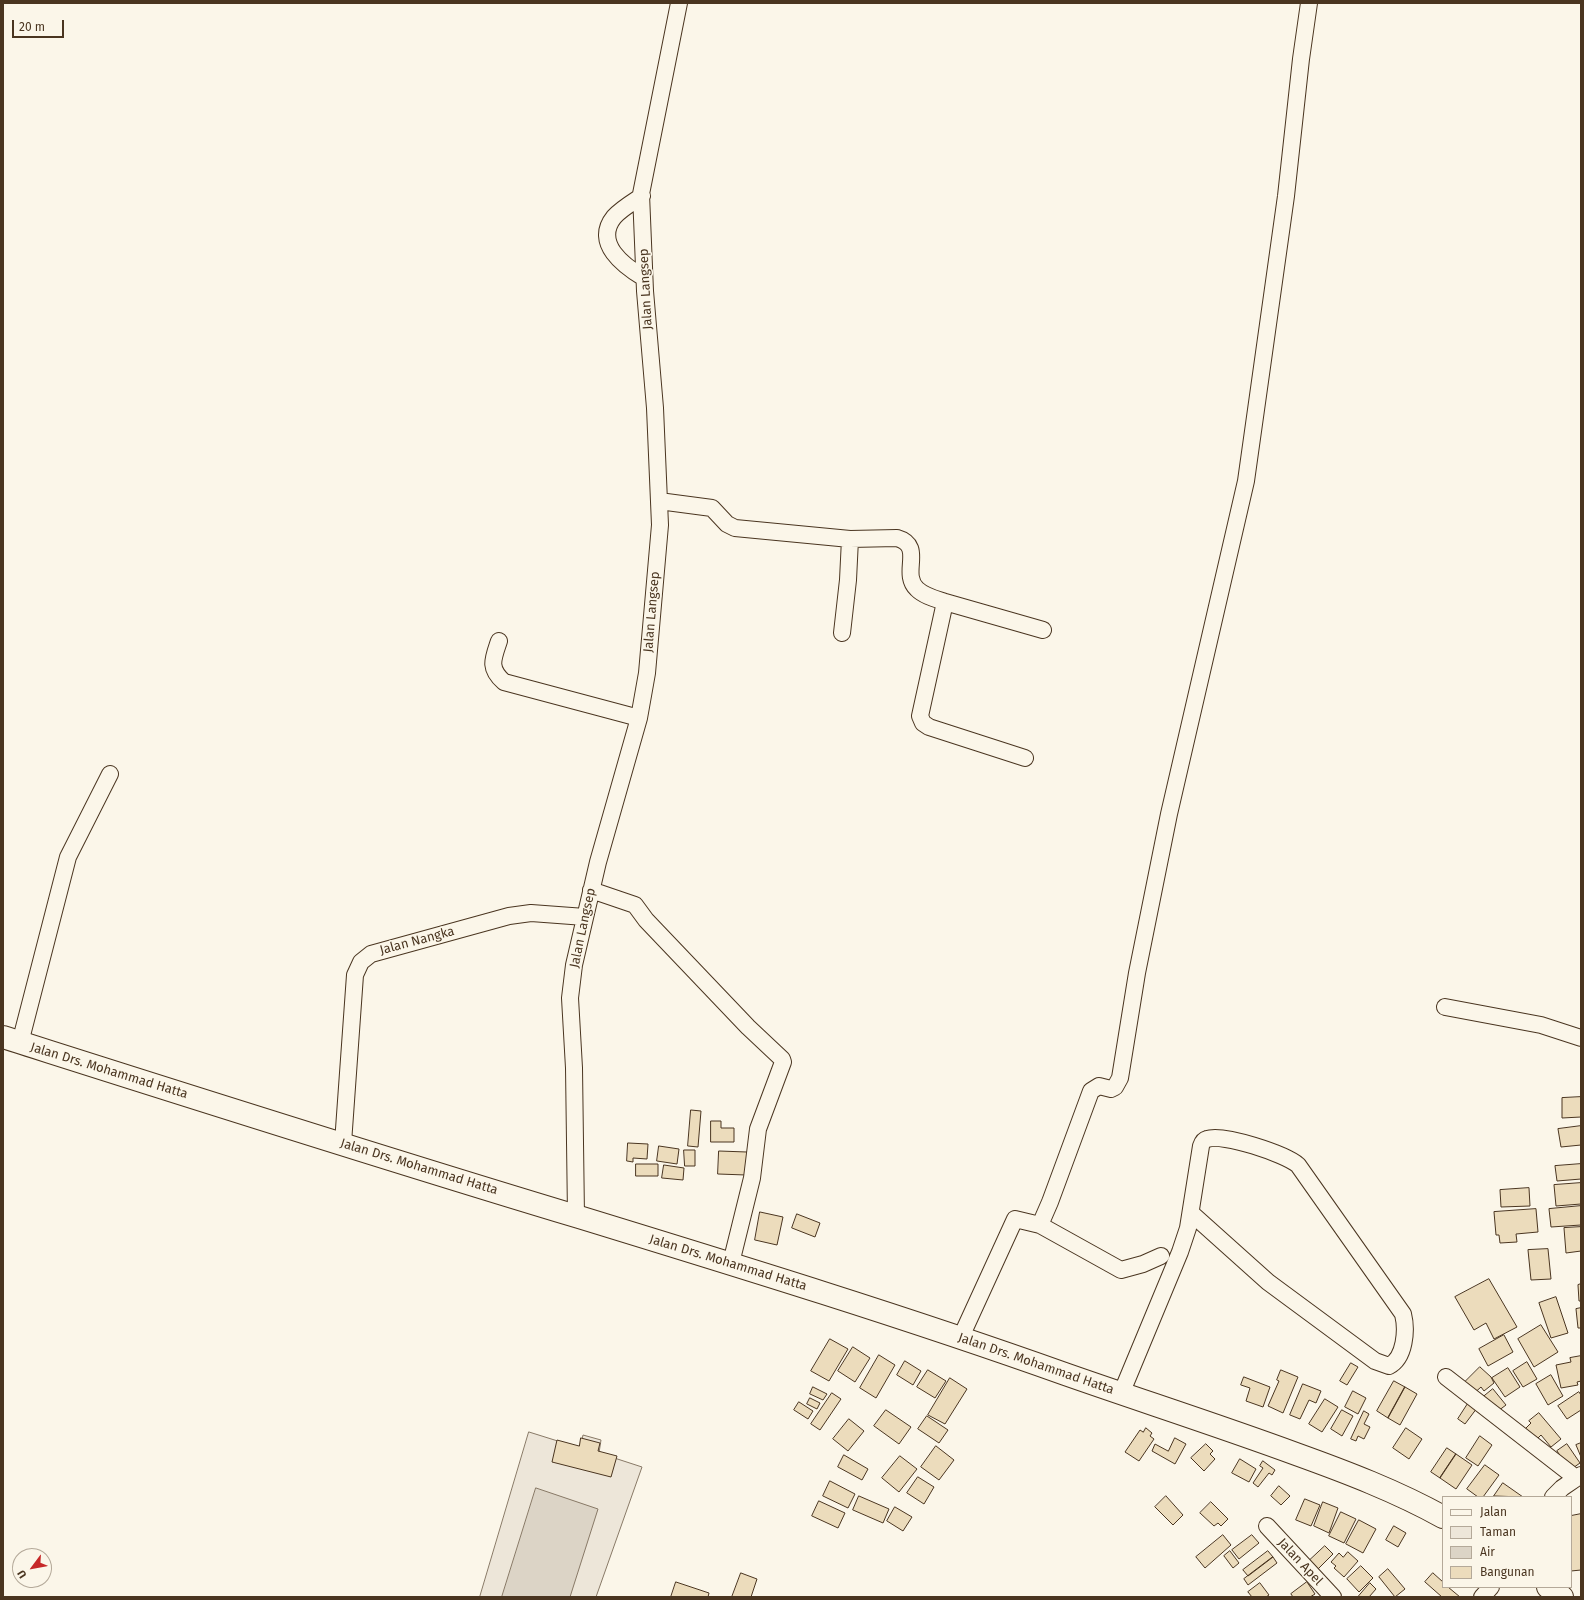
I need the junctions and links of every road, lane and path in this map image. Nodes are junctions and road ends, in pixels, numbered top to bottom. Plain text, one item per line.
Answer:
1 (679, 3) edge
2 (1309, 3) edge
3 (642, 196) junction
4 (644, 278) junction
5 (659, 501) junction
6 (850, 539) junction
7 (945, 602) junction
8 (1043, 630) dead end
9 (842, 632) dead end
10 (499, 641) dead end
11 (639, 718) junction
12 (1025, 758) dead end
13 (110, 774) dead end
14 (591, 890) junction
15 (585, 917) junction
16 (1445, 1006) dead end
17 (1581, 1038) edge
18 (12, 1040) edge
19 (343, 1143) junction
20 (576, 1216) junction
21 (1189, 1221) junction
22 (1040, 1226) junction
23 (1161, 1256) dead end
24 (731, 1263) junction
25 (961, 1337) junction
26 (1446, 1377) dead end
27 (1121, 1394) junction
28 (1569, 1483) edge
29 (1442, 1517) edge
30 (1267, 1526) dead end
31 (1490, 1588) edge
32 (1549, 1588) edge
33 (1333, 1597) edge
34 (1482, 1597) edge
35 (1562, 1597) edge

1 - 3 street, Jalan Langsep
2 - 22 street
3 - 4 street, Jalan Langsep
3 - 4 street
4 - 5 street, Jalan Langsep
5 - 6 street
5 - 11 street, Jalan Langsep
6 - 7 street
6 - 9 street
7 - 8 street
7 - 12 street
10 - 11 street
11 - 14 street, Jalan Langsep
13 - 18 street
14 - 15 street, Jalan Langsep
14 - 24 street
15 - 19 street, Jalan Nangka
15 - 20 street, Jalan Langsep
16 - 17 street
18 - 19 main road, Jalan Drs. Mohammad Hatta
19 - 20 main road, Jalan Drs. Mohammad Hatta
20 - 24 main road, Jalan Drs. Mohammad Hatta
21 - 21 street
21 - 27 street
22 - 23 street
22 - 25 street
24 - 25 main road, Jalan Drs. Mohammad Hatta
25 - 27 main road, Jalan Drs. Mohammad Hatta
26 - 28 street
27 - 29 main road, Jalan Drs. Mohammad Hatta
30 - 33 street, Jalan Apel
31 - 34 street
32 - 35 main road

